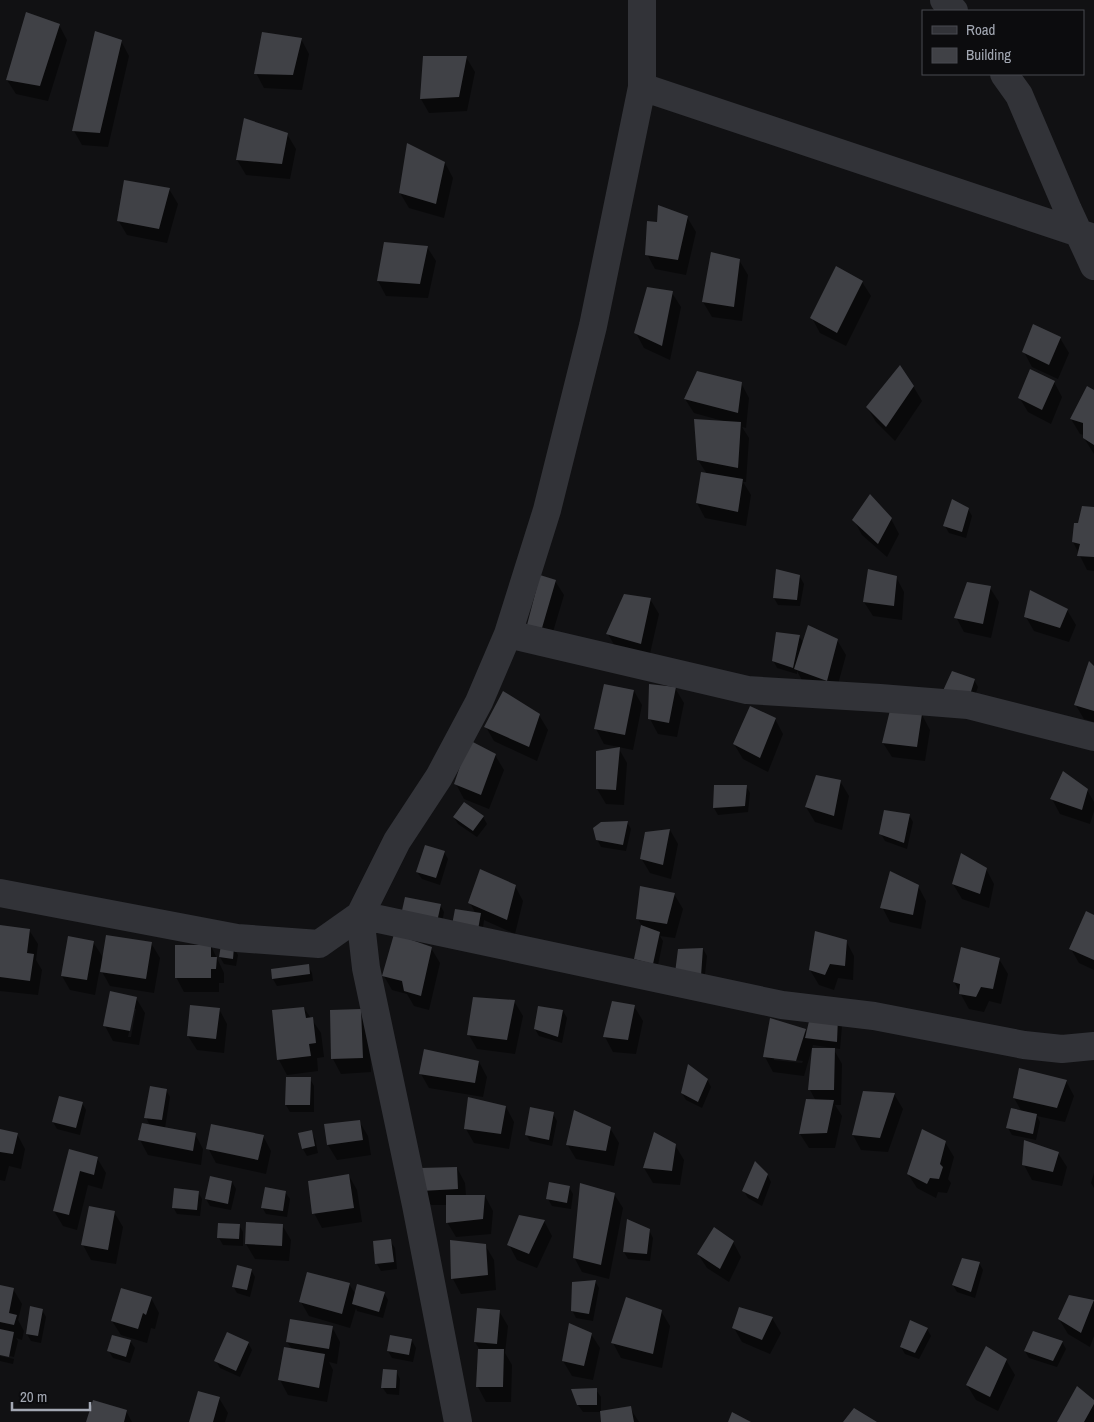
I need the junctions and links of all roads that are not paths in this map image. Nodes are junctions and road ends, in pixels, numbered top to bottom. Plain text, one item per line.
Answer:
1 (642, 0) edge
2 (944, 0) edge
3 (953, 10) edge
4 (1005, 75) edge
5 (642, 86) junction
6 (1086, 236) edge
7 (1094, 266) edge
8 (508, 634) junction
9 (1094, 738) edge
10 (0, 893) edge
11 (360, 915) junction
12 (1094, 1046) edge
13 (458, 1422) edge

1 - 5 street
2 - 3 street
4 - 6 street
5 - 6 street
5 - 8 street
6 - 7 street
8 - 9 street
8 - 11 street
10 - 11 street
11 - 12 street
11 - 13 street

